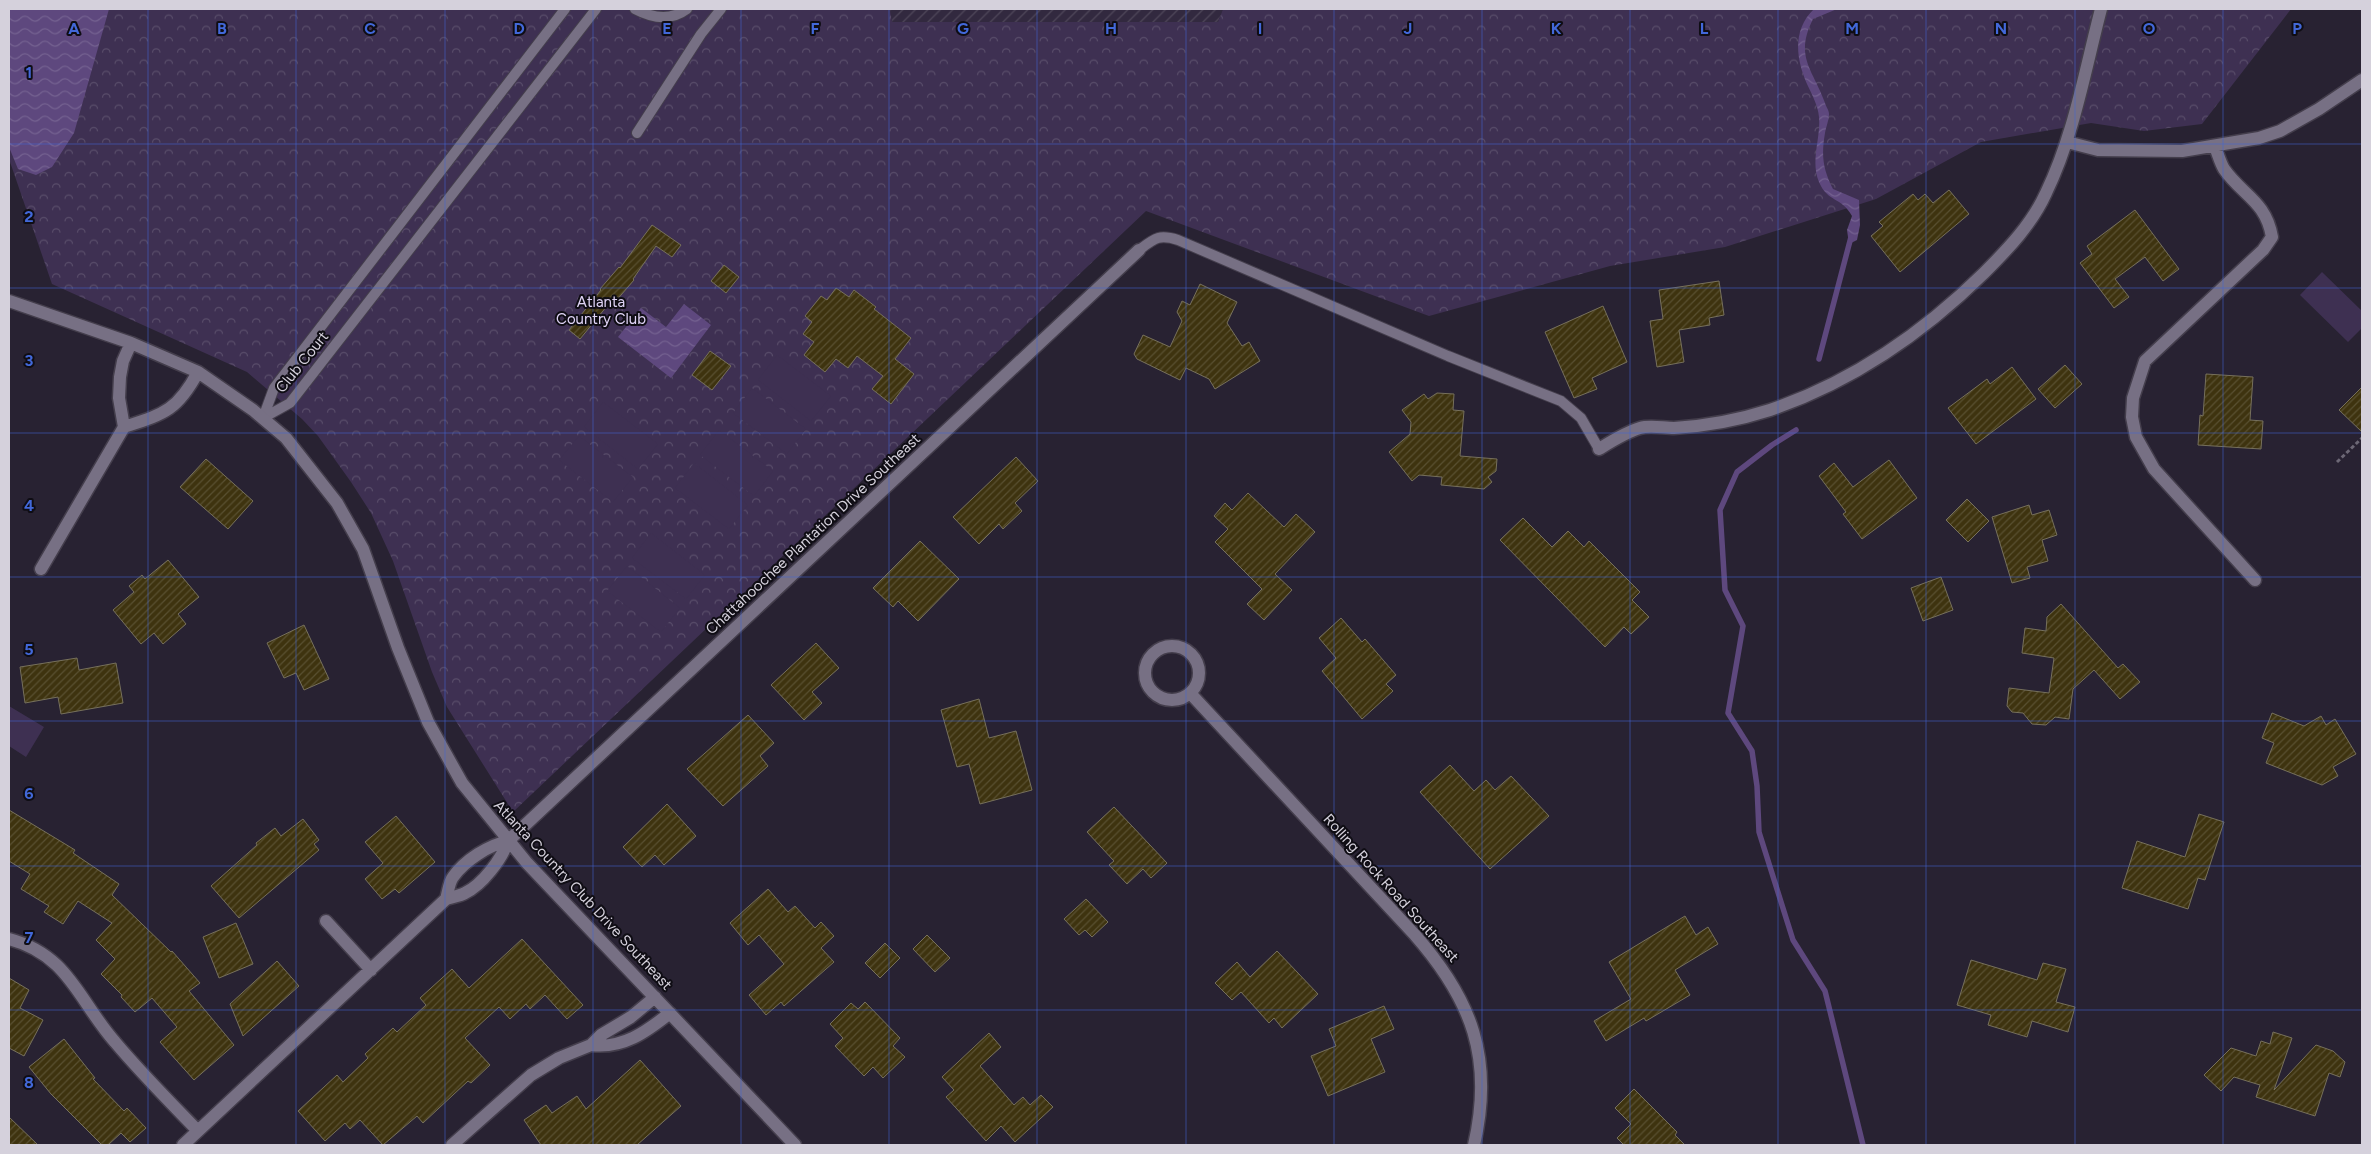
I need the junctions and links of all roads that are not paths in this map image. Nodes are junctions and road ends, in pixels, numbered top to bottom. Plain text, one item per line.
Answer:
1 (565, 9) edge
2 (596, 9) edge
3 (635, 9) edge
4 (687, 9) edge
5 (721, 9) edge
6 (2101, 9) edge
7 (2362, 80) edge
8 (637, 134) dead end
9 (2067, 142) junction
10 (2215, 147) junction
11 (1139, 250) joint
12 (9, 301) edge
13 (131, 343) junction
14 (198, 372) junction
15 (263, 418) junction
16 (124, 427) junction
17 (1600, 449) joint
18 (41, 569) dead end
19 (2256, 580) dead end
20 (1190, 694) junction
21 (508, 841) junction
22 (446, 899) junction
23 (326, 921) dead end
24 (9, 939) edge
25 (371, 970) junction
26 (655, 997) junction
27 (670, 1013) junction
28 (591, 1044) junction
29 (198, 1131) junction
30 (183, 1145) edge
31 (452, 1145) edge
32 (795, 1145) edge
33 (1474, 1145) edge

1 - 15 lane, Club Court
2 - 15 lane, Club Court
3 - 4 lane
5 - 8 lane
6 - 9 street
7 - 10 street
9 - 10 street
9 - 17 street
10 - 19 street
11 - 17 lane
11 - 21 street, Chattahoochee Plantation Drive Southeast
12 - 13 street, Atlanta Country Club Drive Southeast
13 - 14 street, Atlanta Country Club Drive Southeast
13 - 16 street
14 - 15 street, Atlanta Country Club Drive Southeast
14 - 16 street
15 - 21 street, Atlanta Country Club Drive Southeast
16 - 18 street
20 - 20 street
20 - 33 street, Rolling Rock Road Southeast
21 - 22 street, Chattahoochee Plantation Drive Southeast
21 - 22 street, Chattahoochee Plantation Drive Southeast
21 - 26 street, Atlanta Country Club Drive Southeast
22 - 25 street, Chattahoochee Plantation Drive Southeast
23 - 25 street
24 - 29 street
25 - 29 street, Chattahoochee Plantation Drive Southeast
26 - 27 street, Atlanta Country Club Drive Southeast
26 - 28 street
27 - 28 street
27 - 32 street, Atlanta Country Club Drive Southeast
28 - 31 street
29 - 30 street, Chattahoochee Plantation Drive Southeast

